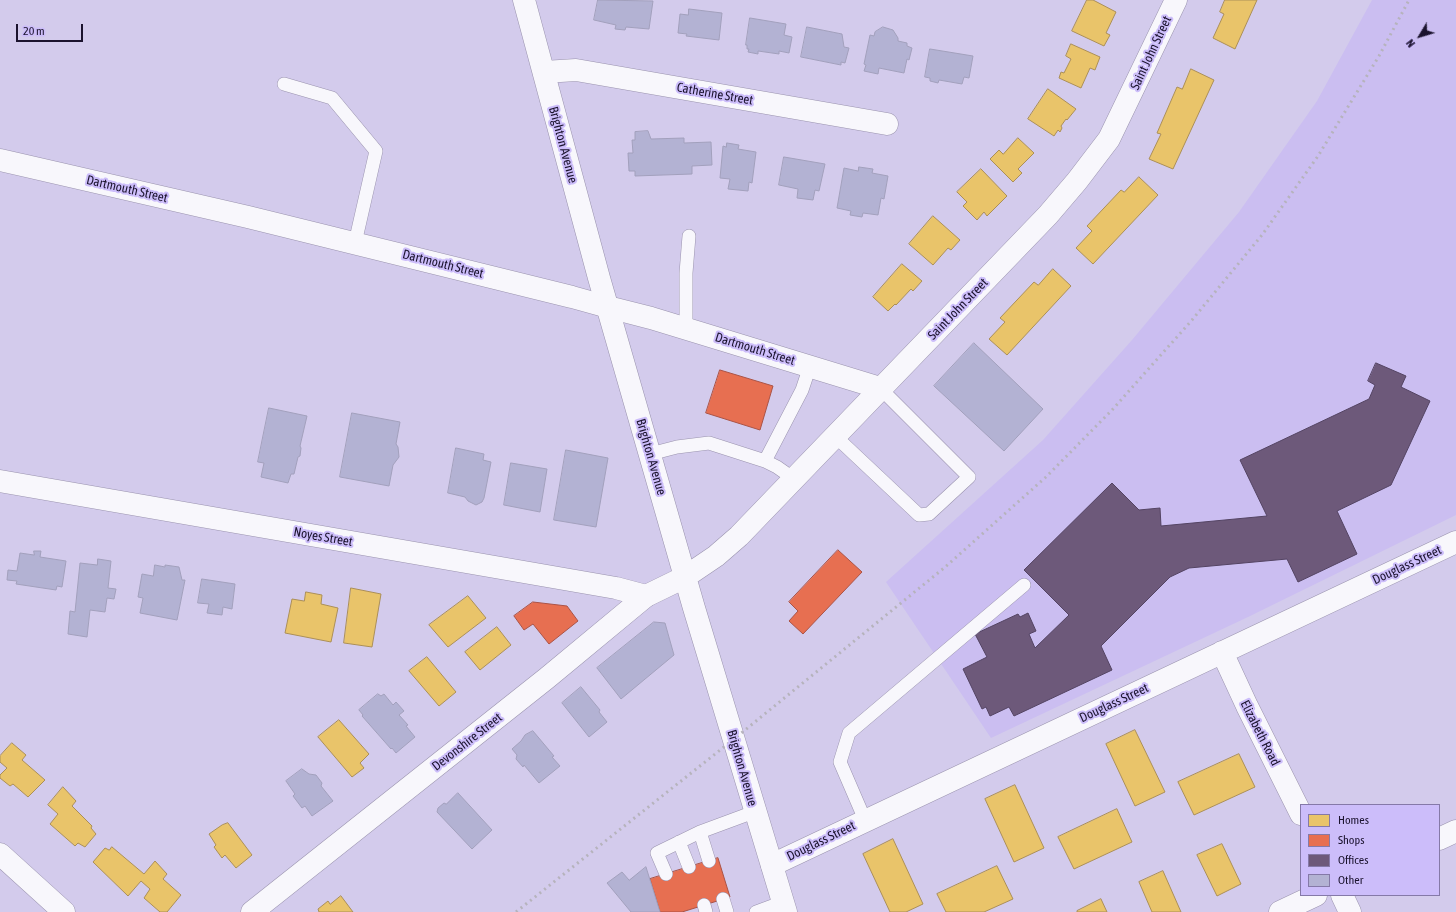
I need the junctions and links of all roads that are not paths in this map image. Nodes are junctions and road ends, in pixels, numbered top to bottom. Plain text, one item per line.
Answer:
1 (524, 0) edge
2 (1176, 0) edge
3 (544, 72) junction
4 (284, 84) dead end
5 (887, 124) dead end
6 (0, 160) edge
7 (689, 236) dead end
8 (355, 243) junction
9 (608, 308) junction
10 (686, 328) junction
11 (810, 366) junction
12 (880, 388) junction
13 (835, 436) junction
14 (650, 454) junction
15 (765, 461) junction
16 (794, 479) junction
17 (0, 481) edge
18 (1456, 542) edge
19 (685, 577) junction
20 (1024, 585) dead end
21 (646, 596) junction
22 (1222, 652) junction
23 (754, 812) junction
24 (1300, 812) edge
25 (864, 820) junction
26 (1456, 831) edge
27 (700, 832) junction
28 (1440, 839) edge
29 (679, 842) junction
30 (0, 854) edge
31 (709, 861) dead end
32 (772, 865) junction
33 (689, 867) dead end
34 (666, 874) dead end
35 (1314, 896) edge
36 (1342, 896) edge
37 (784, 907) edge
38 (64, 912) edge
39 (252, 912) edge
40 (756, 912) edge
41 (1280, 912) edge
42 (1350, 912) edge

1 - 3 street, Brighton Avenue
2 - 12 street, Saint John Street
3 - 5 street, Catherine Street
3 - 9 street, Brighton Avenue
4 - 8 lane
6 - 8 street, Dartmouth Street
7 - 10 lane
8 - 9 street, Dartmouth Street
9 - 10 street, Dartmouth Street
9 - 14 street, Brighton Avenue
10 - 11 street, Dartmouth Street
11 - 12 street, Dartmouth Street
11 - 15 lane
12 - 13 street, Saint John Street
12 - 13 lane
13 - 16 street, Saint John Street
14 - 15 lane
14 - 19 street, Brighton Avenue
15 - 16 lane
16 - 19 street, Saint John Street
17 - 21 street, Noyes Street
18 - 22 street, Douglass Street
19 - 21 street, Devonshire Street
19 - 23 street, Brighton Avenue
20 - 25 lane
21 - 39 street, Devonshire Street
22 - 24 street, Elizabeth Road
22 - 25 street, Douglass Street
23 - 27 lane
23 - 32 street, Brighton Avenue
25 - 32 street, Douglass Street
26 - 28 street
27 - 29 lane
27 - 31 lane
29 - 33 lane
29 - 34 lane
30 - 38 street
32 - 37 street, Brighton Avenue
35 - 41 street
36 - 42 street
37 - 40 lane

